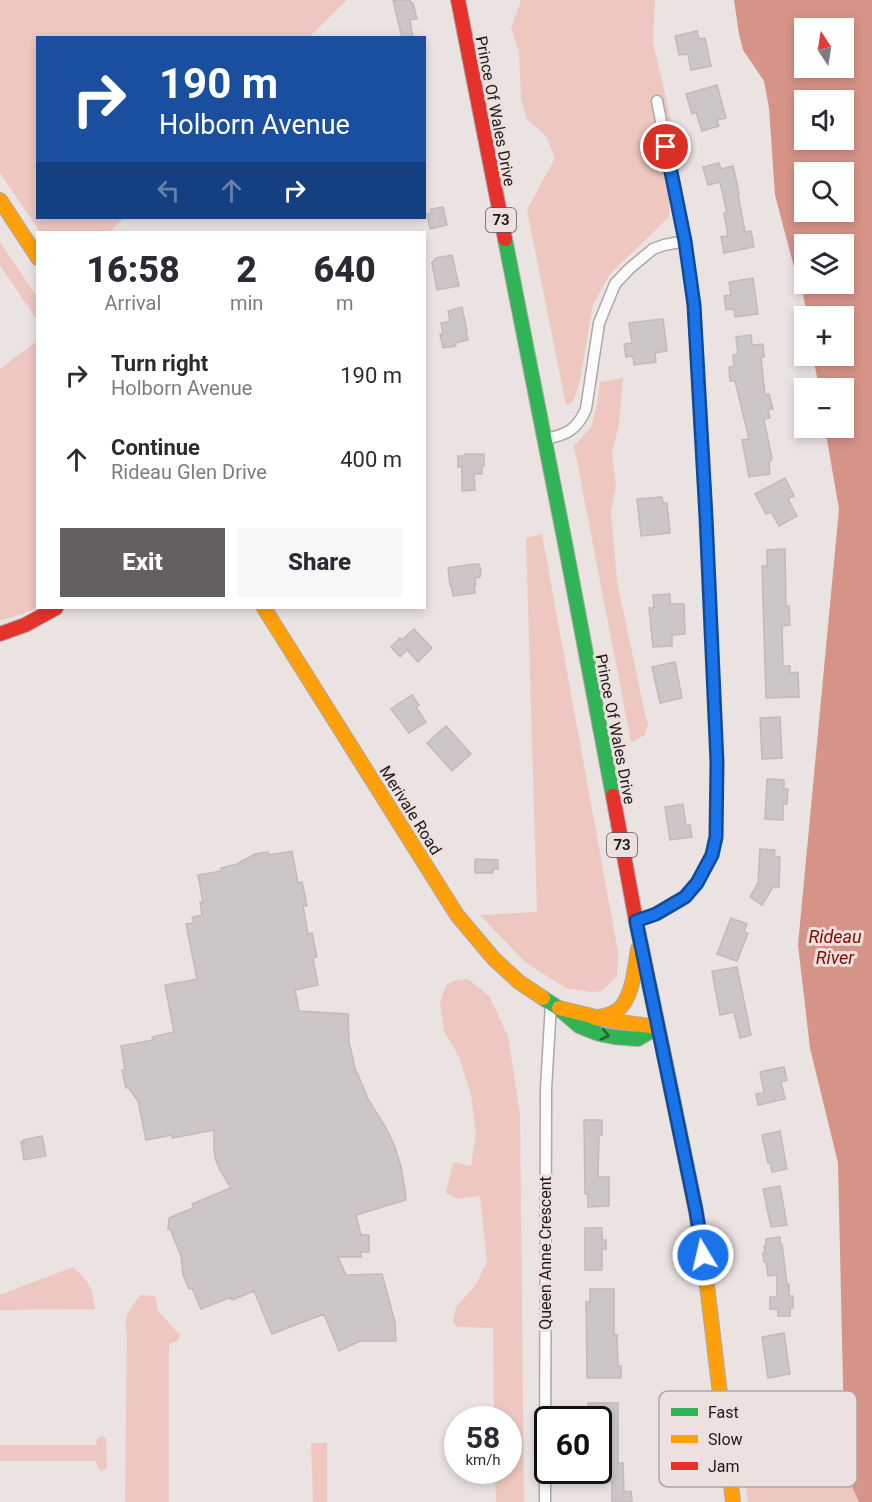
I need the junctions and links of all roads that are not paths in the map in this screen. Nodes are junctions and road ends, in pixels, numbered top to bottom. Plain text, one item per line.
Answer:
1 (458, 0) edge
2 (657, 101) dead end
3 (0, 200) edge
4 (685, 241) junction
5 (36, 255) edge
6 (545, 439) junction
7 (54, 609) edge
8 (265, 609) edge
9 (0, 634) edge
10 (637, 927) junction
11 (554, 1005) junction
12 (595, 1018) junction
13 (658, 1027) junction
14 (720, 1391) edge
15 (731, 1487) edge
16 (545, 1502) edge
17 (733, 1502) edge

1 - 6 main road, Prince Of Wales Drive / 73
2 - 4 street
3 - 5 main road
4 - 6 street
4 - 10 street
6 - 10 main road, Prince Of Wales Drive / 73
7 - 9 main road
8 - 11 main road, Merivale Road
10 - 12 main road
10 - 13 main road, Prince Of Wales Drive / 73
11 - 12 main road, Merivale Road
11 -> 13 main road, Merivale Road
11 - 16 street, Queen Anne Crescent
12 - 13 main road, Merivale Road
13 - 14 main road, Prince Of Wales Drive / 73
15 - 17 main road, Prince Of Wales Drive / 73

